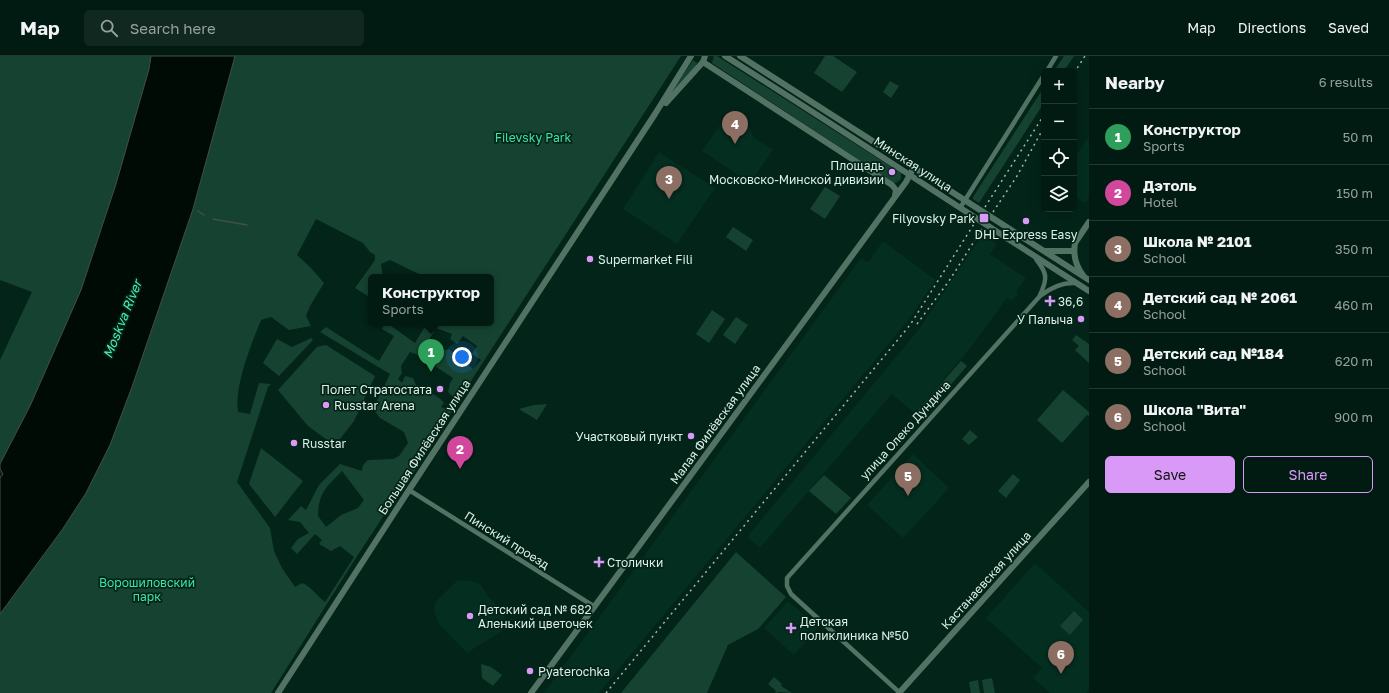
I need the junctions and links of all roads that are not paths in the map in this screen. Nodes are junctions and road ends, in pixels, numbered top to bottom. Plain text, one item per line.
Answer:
1 (691, 56) edge
2 (725, 56) edge
3 (740, 56) edge
4 (1056, 56) edge
5 (704, 59) edge
6 (1049, 68) edge
7 (1041, 80) edge
8 (656, 114) junction
9 (914, 167) junction
10 (911, 174) junction
11 (895, 197) junction
12 (964, 201) junction
13 (960, 208) junction
14 (1089, 222) edge
15 (1044, 251) junction
16 (1074, 251) junction
17 (1032, 254) junction
18 (1088, 280) edge
19 (1078, 283) junction
20 (1089, 290) edge
21 (1040, 296) junction
22 (1089, 482) edge
23 (409, 490) junction
24 (595, 607) junction
25 (278, 693) edge
26 (531, 693) edge
27 (900, 693) edge

1 - 8 street, Большая Филёвская улица
2 - 10 street, Минская улица
3 - 9 street, Минская улица
4 - 6 street
5 - 8 street, Большая Филёвская улица
5 - 11 street
7 - 12 street
8 - 23 street, Большая Филёвская улица
9 - 10 street, Малая Филёвская улица
9 - 12 street, Минская улица
10 - 11 street, Малая Филёвская улица
10 - 13 street, Минская улица
11 - 24 street, Малая Филёвская улица
12 - 13 street
12 - 15 street, Минская улица
13 - 17 street, Минская улица
14 - 16 street
15 - 16 street
15 - 18 street, Минская улица
16 - 18 street
17 - 19 street, Минская улица
17 - 21 street, улица Олеко Дундича
19 - 20 street, Минская улица
19 - 21 street, улица Олеко Дундича
21 - 27 street, улица Олеко Дундича
22 - 27 street, Кастанаевская улица
23 - 24 street, Пинский проезд
23 - 25 street, Большая Филёвская улица
24 - 26 street, Малая Филёвская улица

